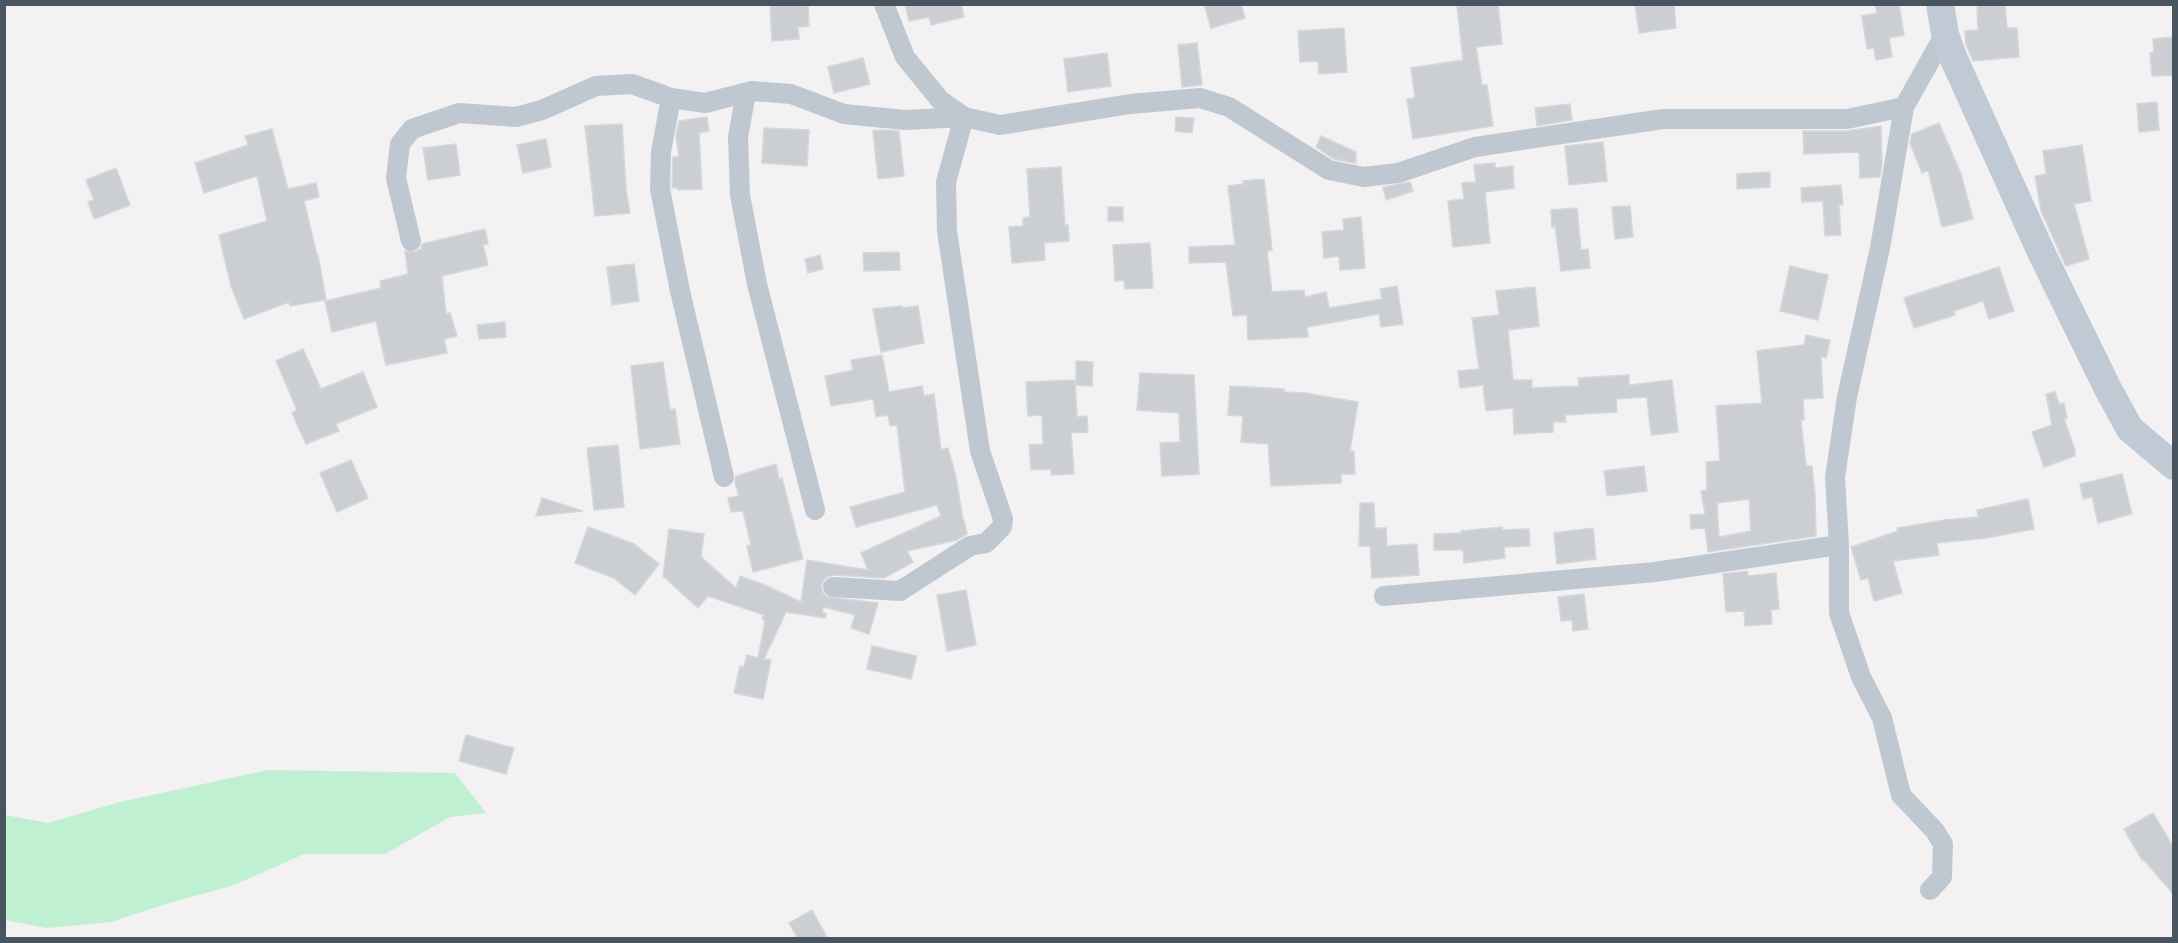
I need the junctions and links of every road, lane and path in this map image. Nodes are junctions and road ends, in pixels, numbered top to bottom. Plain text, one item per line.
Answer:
1 (884, 4) edge
2 (1940, 4) edge
3 (1945, 34) junction
4 (746, 93) junction
5 (671, 98) junction
6 (1904, 107) junction
7 (964, 117) junction
8 (411, 241) dead end
9 (2174, 466) edge
10 (724, 477) dead end
11 (815, 510) dead end
12 (1839, 545) junction
13 (833, 586) dead end
14 (1384, 596) dead end
15 (1930, 890) dead end

1 - 7 street
2 - 3 main road
3 - 6 street
3 - 9 main road
4 - 5 street
4 - 7 street
4 - 11 street
5 - 8 street
5 - 10 street
6 - 7 street
6 - 12 street
7 - 13 street
12 - 14 street
12 - 15 street

